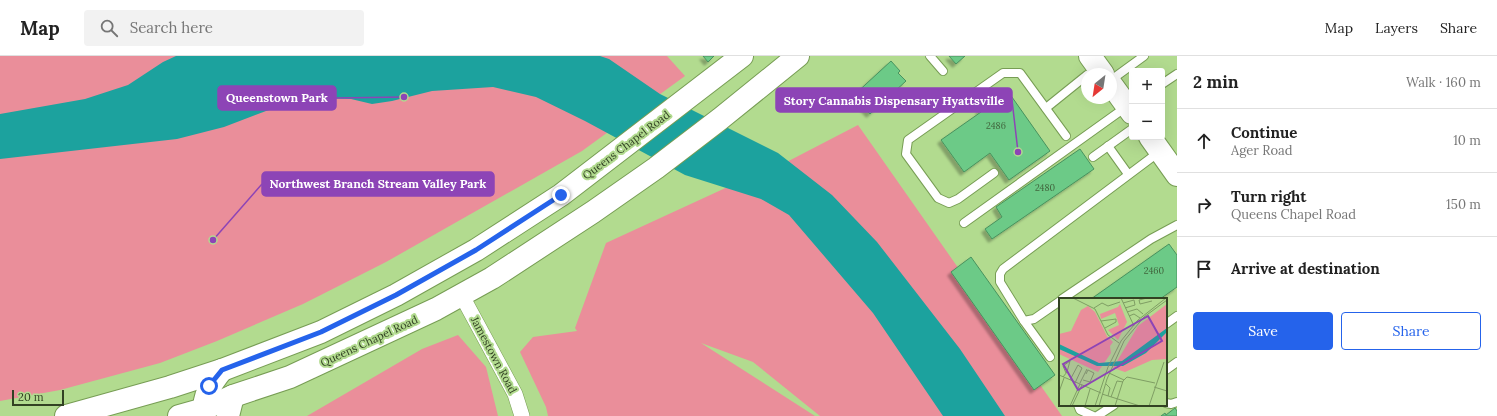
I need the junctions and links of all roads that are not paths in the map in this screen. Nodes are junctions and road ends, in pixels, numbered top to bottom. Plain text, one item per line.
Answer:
1 (742, 56) edge
2 (798, 56) edge
3 (930, 56) edge
4 (1144, 56) edge
5 (1106, 68) edge
6 (943, 71) dead end
7 (1177, 74) edge
8 (1081, 82) edge
9 (1165, 82) edge
10 (1117, 93) edge
11 (1046, 108) junction
12 (1129, 111) edge
13 (1129, 113) edge
14 (1129, 114) edge
15 (1066, 136) dead end
16 (1155, 144) edge
17 (1108, 146) junction
18 (1092, 157) dead end
19 (994, 173) dead end
20 (1128, 174) junction
21 (1177, 175) edge
22 (964, 223) dead end
23 (1177, 225) edge
24 (462, 296) junction
25 (1064, 298) edge
26 (1059, 301) edge
27 (1177, 316) edge
28 (1024, 321) junction
29 (1167, 323) edge
30 (1050, 357) dead end
31 (1177, 362) edge
32 (1167, 369) edge
33 (222, 370) junction
34 (1177, 402) edge
35 (1167, 403) edge
36 (230, 406) edge
37 (1078, 406) edge
38 (1112, 406) edge
39 (204, 412) edge
40 (66, 416) edge
41 (179, 416) edge
42 (522, 416) edge
43 (1092, 416) edge
44 (1097, 416) edge

1 - 33 main road, Queens Chapel Road
2 - 24 main road, Queens Chapel Road
3 - 6 lane
4 - 5 lane
7 - 9 lane
8 - 11 lane
10 - 12 main road
11 - 15 lane
11 - 19 lane
13 - 22 lane
14 - 17 lane
16 - 20 lane
16 - 21 main road
17 - 18 lane
17 - 20 lane
20 - 28 lane
23 - 25 lane
24 - 36 main road, Queens Chapel Road
24 - 42 street, Jamestown Road
26 - 28 lane
27 - 29 lane
28 - 30 lane
31 - 32 lane
33 - 39 main road
33 - 40 main road, Queens Chapel Road
34 - 35 lane
36 - 39 main road, Queens Chapel Road
37 - 43 lane
38 - 44 lane
39 - 41 main road, Queens Chapel Road

